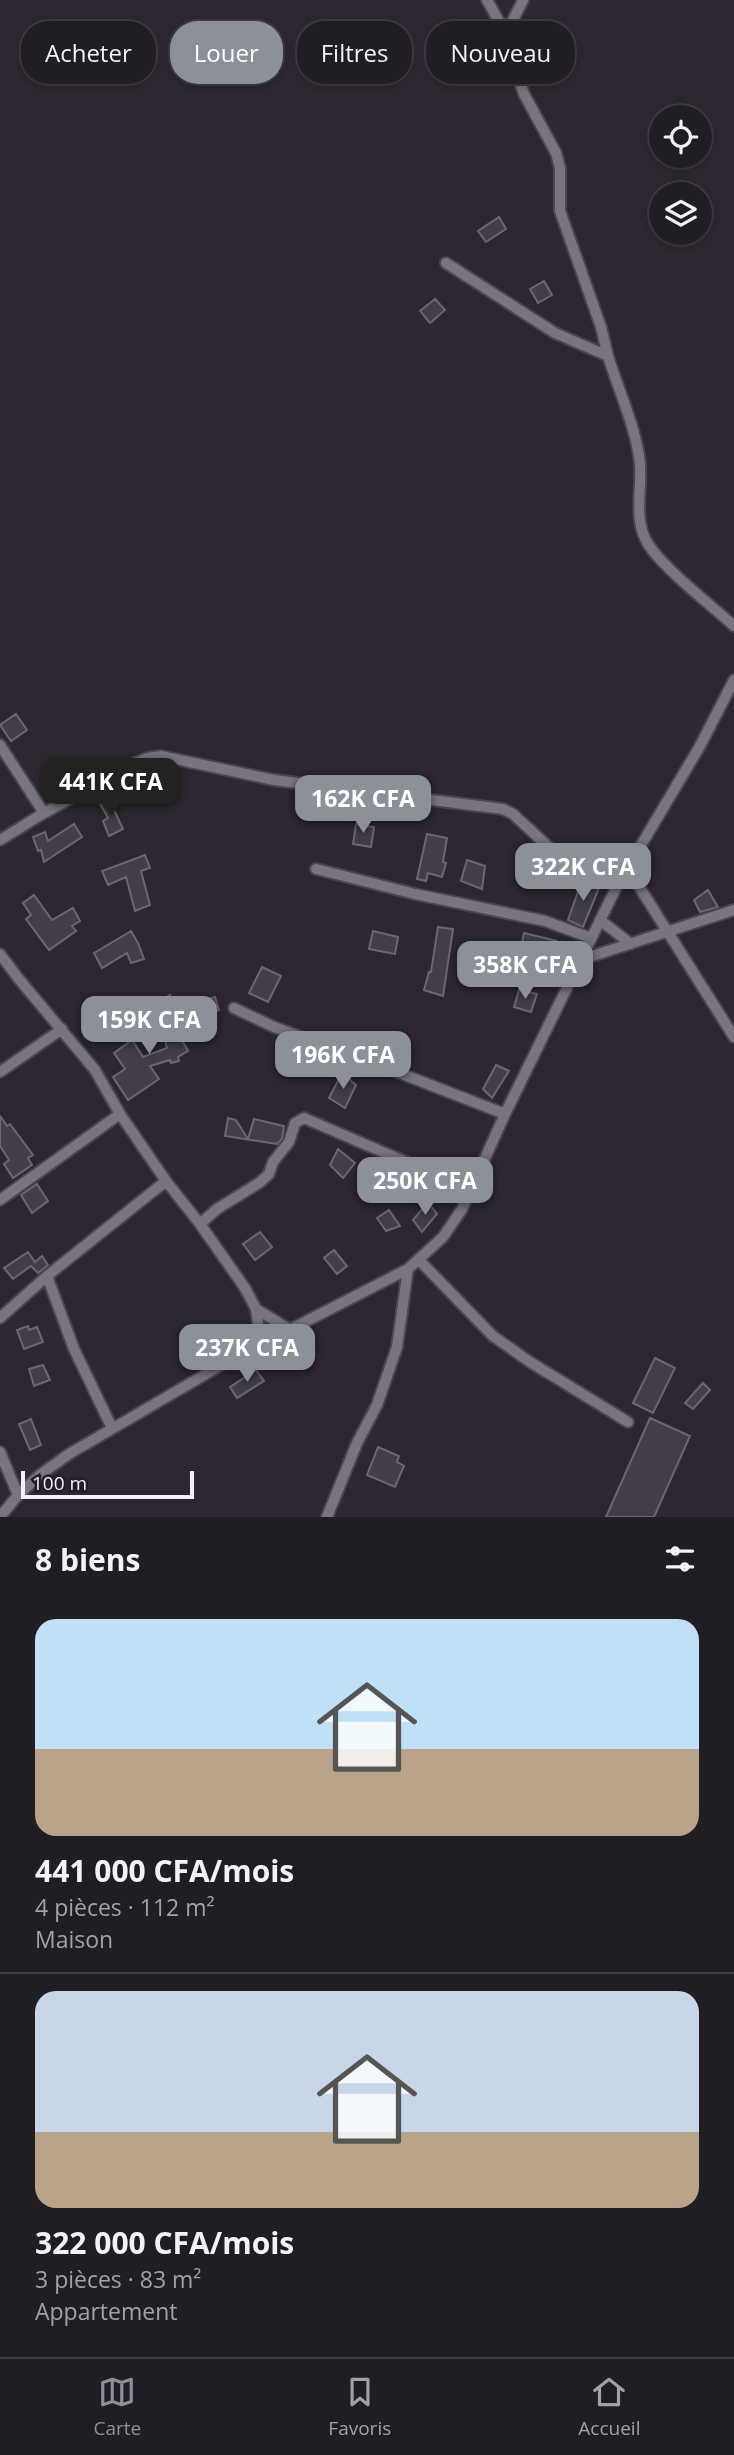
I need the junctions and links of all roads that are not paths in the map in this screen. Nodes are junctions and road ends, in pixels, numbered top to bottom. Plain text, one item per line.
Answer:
1 (487, 0) edge
2 (523, 0) edge
3 (499, 21) edge
4 (512, 21) edge
5 (520, 84) edge
6 (446, 263) dead end
7 (608, 355) junction
8 (734, 626) edge
9 (734, 680) edge
10 (0, 745) edge
11 (44, 813) junction
12 (0, 840) edge
13 (316, 869) dead end
14 (628, 869) junction
15 (618, 884) junction
16 (734, 910) edge
17 (600, 920) junction
18 (669, 933) junction
19 (591, 938) junction
20 (631, 944) junction
21 (0, 954) edge
22 (583, 959) junction
23 (234, 1008) dead end
24 (729, 1022) edge
25 (62, 1029) junction
26 (734, 1037) edge
27 (0, 1072) edge
28 (120, 1114) junction
29 (505, 1114) junction
30 (166, 1181) junction
31 (471, 1190) junction
32 (0, 1200) edge
33 (200, 1224) junction
34 (419, 1260) junction
35 (408, 1269) junction
36 (47, 1276) junction
37 (256, 1309) junction
38 (0, 1318) edge
39 (289, 1329) junction
40 (261, 1343) junction
41 (628, 1422) dead end
42 (112, 1428) junction
43 (0, 1452) edge
44 (18, 1495) junction
45 (0, 1517) edge
46 (327, 1517) edge

1 - 3 street
2 - 4 street
5 - 7 street
6 - 7 street
7 - 8 street
9 - 14 street
10 - 11 street
11 - 12 street
11 - 15 street
13 - 19 street
14 - 15 street
14 - 18 street
15 - 17 street
16 - 18 street
17 - 19 street
17 - 20 street
18 - 20 street
18 - 24 street
19 - 22 street
20 - 22 street
21 - 25 street
22 - 29 street
23 - 29 street
24 - 26 street
25 - 27 street
25 - 28 street
28 - 30 street
28 - 32 street
29 - 31 street
30 - 33 street
30 - 36 street
31 - 33 street
31 - 34 street
33 - 37 street
34 - 35 street
34 - 41 street
35 - 39 street
35 - 46 street
36 - 38 street
36 - 42 street
37 - 39 street
37 - 40 street
39 - 40 street
40 - 42 street
42 - 44 street
43 - 44 street
44 - 45 street

